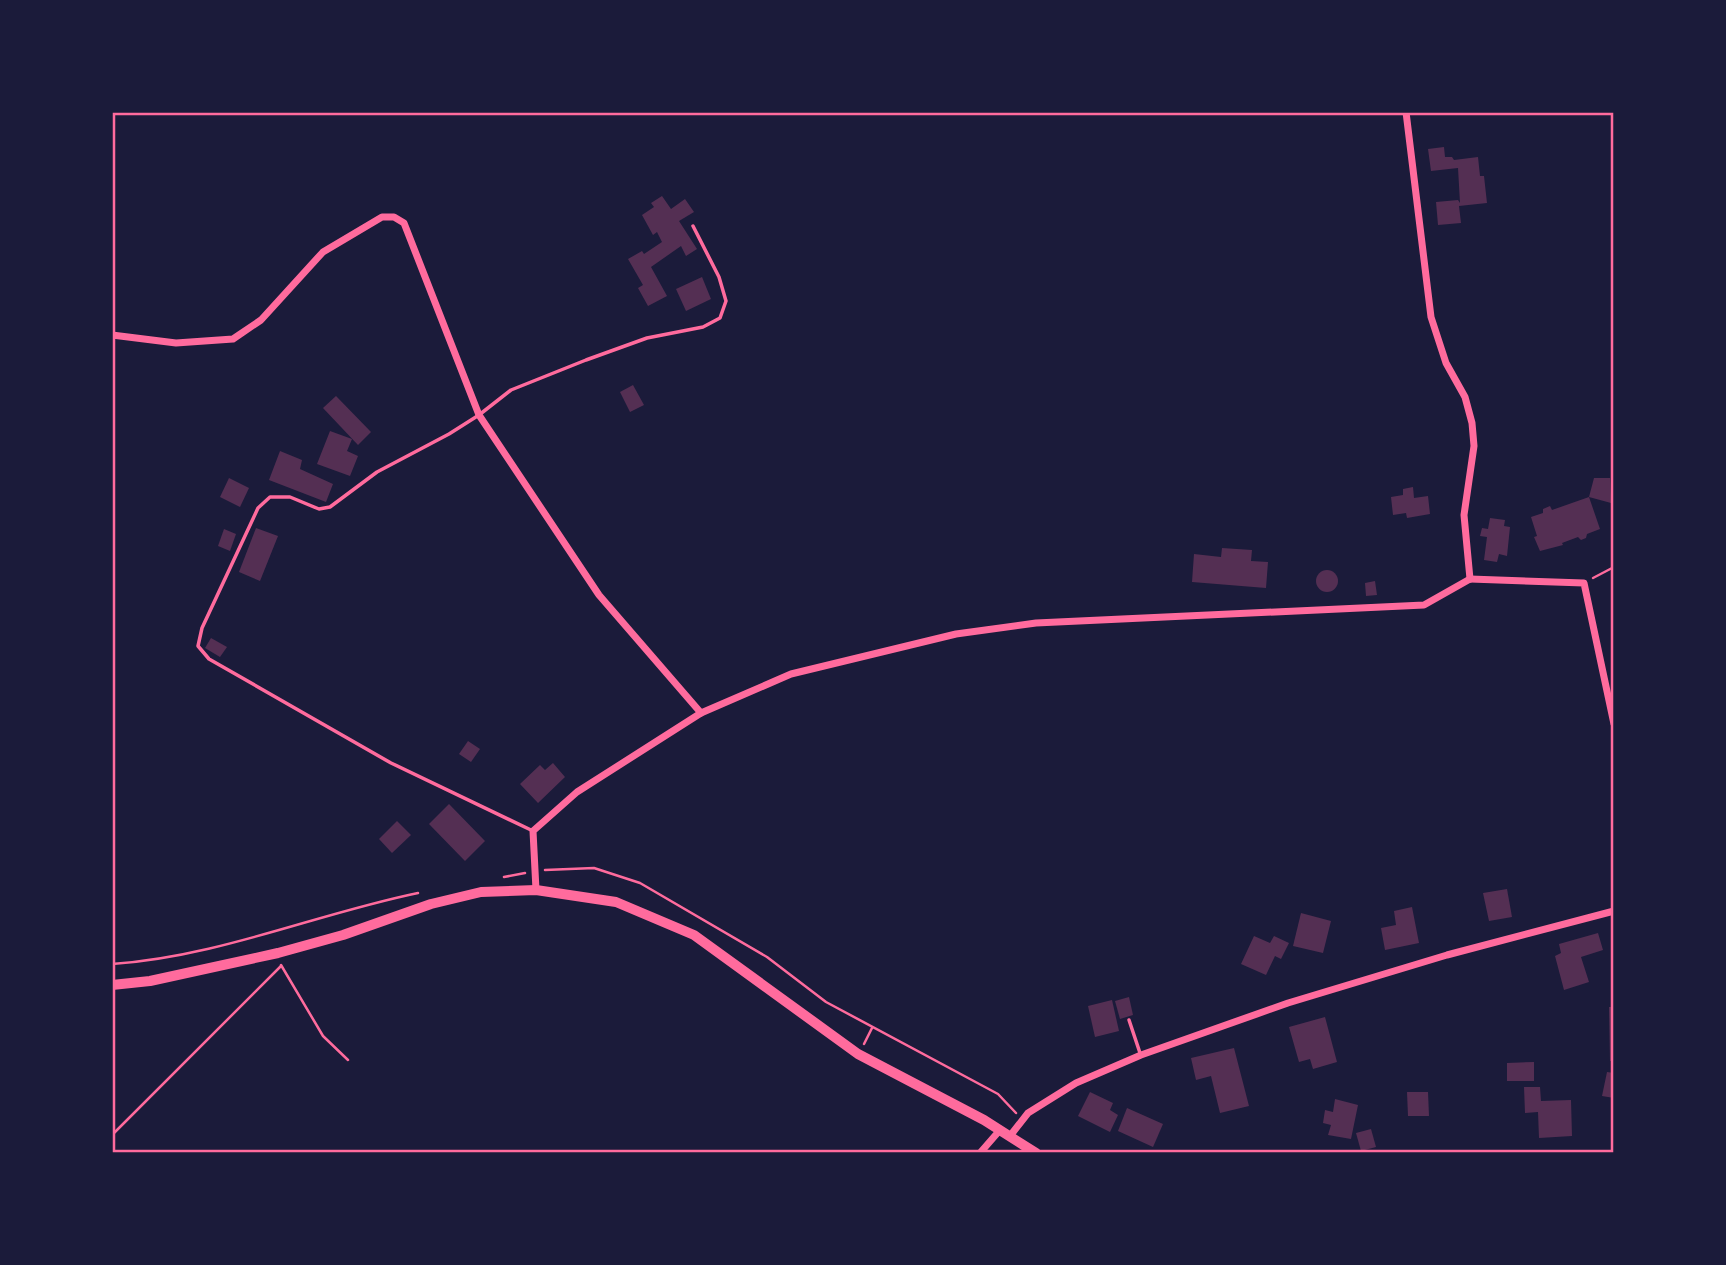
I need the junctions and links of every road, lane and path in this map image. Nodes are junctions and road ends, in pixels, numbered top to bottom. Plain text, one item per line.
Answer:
1 (1406, 112) edge
2 (693, 226) dead end
3 (112, 335) edge
4 (479, 415) junction
5 (1614, 567) edge
6 (1469, 579) junction
7 (1584, 583) junction
8 (701, 713) junction
9 (1614, 724) edge
10 (533, 831) junction
11 (534, 871) junction
12 (536, 890) junction
13 (1614, 911) edge
14 (270, 932) dead end
15 (112, 964) edge
16 (112, 985) edge
17 (1129, 1020) dead end
18 (872, 1028) junction
19 (858, 1054) junction
20 (1141, 1055) junction
21 (348, 1060) dead end
22 (1023, 1120) junction
23 (1005, 1133) junction
24 (112, 1135) edge
25 (980, 1153) edge
26 (1036, 1153) edge

1 - 6 street
2 - 4 lane
3 - 4 street
4 - 8 street
4 - 10 lane
5 - 7 path
6 - 7 street
6 - 8 street
7 - 9 street
8 - 10 street
10 - 11 street
11 - 12 street
11 - 18 path
12 - 16 main road
12 - 19 main road
13 - 20 street
14 - 15 path
17 - 20 lane
18 - 19 path
18 - 22 path
19 - 23 main road
20 - 22 street
21 - 24 path
22 - 23 street
23 - 25 street
23 - 26 main road

